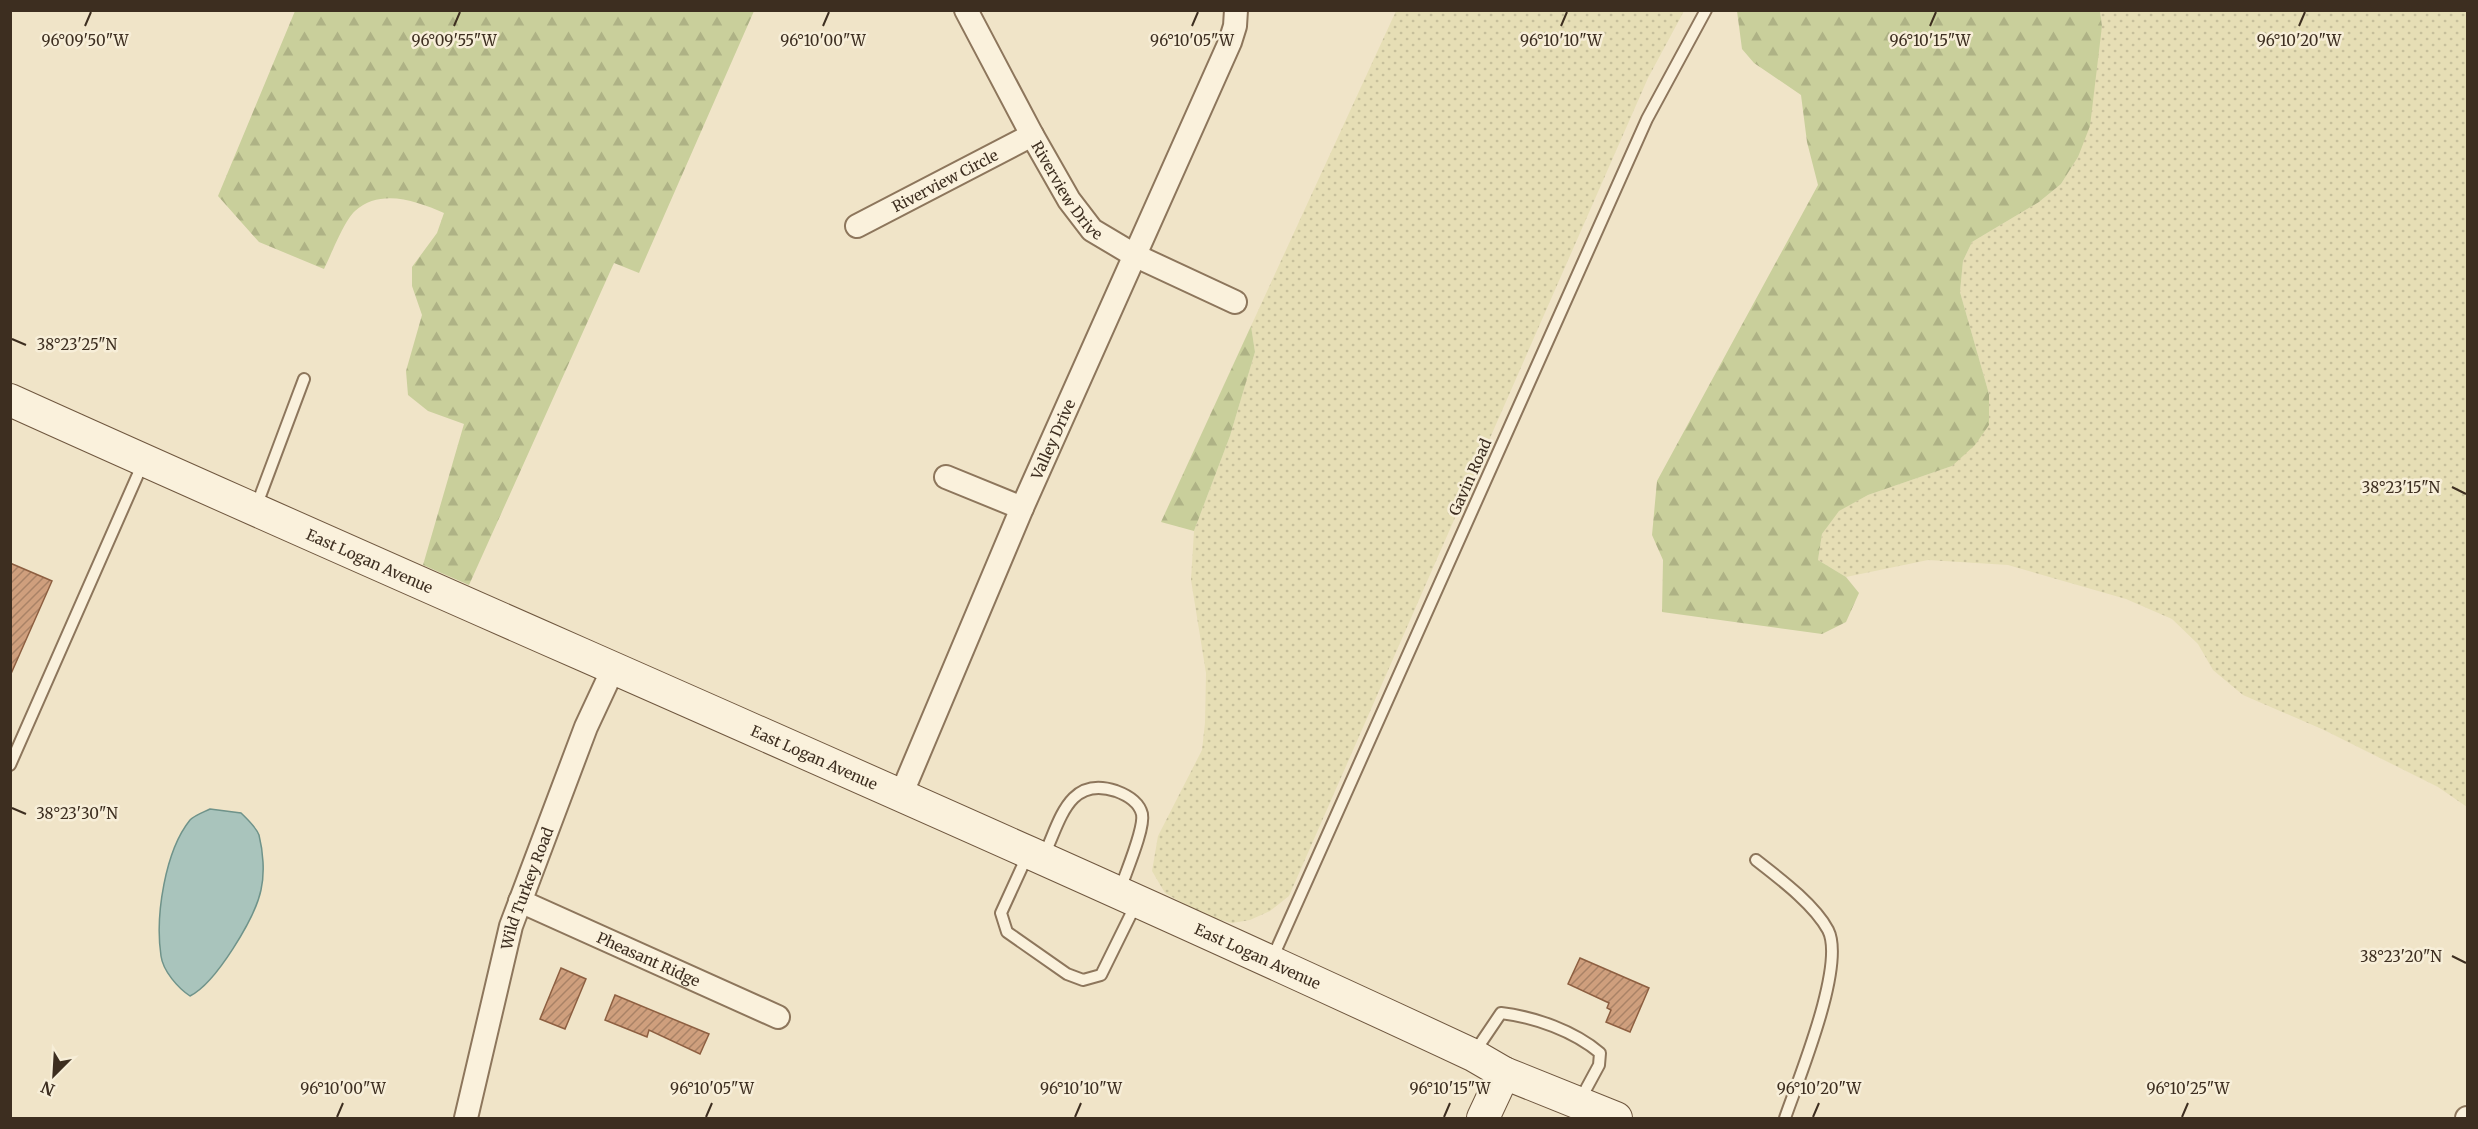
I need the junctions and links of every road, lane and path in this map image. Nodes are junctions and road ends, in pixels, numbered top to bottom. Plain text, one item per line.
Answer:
1 (966, 10) edge
2 (1236, 10) edge
3 (1706, 10) edge
4 (1032, 135) junction
5 (856, 226) dead end
6 (1134, 255) junction
7 (1235, 302) dead end
8 (304, 379) dead end
9 (10, 400) edge
10 (144, 460) junction
11 (946, 477) dead end
12 (1022, 508) junction
13 (255, 510) junction
14 (614, 667) junction
15 (10, 765) edge
16 (901, 795) junction
17 (1036, 855) junction
18 (1756, 860) dead end
19 (1128, 897) junction
20 (520, 901) junction
21 (1271, 961) junction
22 (778, 1017) dead end
23 (1473, 1055) junction
24 (1504, 1073) junction
25 (1579, 1102) junction
26 (466, 1119) edge
27 (1483, 1119) edge
28 (1616, 1119) edge
29 (1785, 1119) edge

1 - 4 street, Riverview Drive
2 - 6 street, Valley Drive
3 - 21 lane, Gavin Road
4 - 5 street, Riverview Circle
4 - 6 street, Riverview Drive
6 - 7 street, Riverview Drive
6 - 12 street, Valley Drive
8 - 13 lane
9 - 10 street, East Logan Avenue
10 - 13 street, East Logan Avenue
10 - 15 lane
11 - 12 street
12 - 16 street, Valley Drive
13 - 14 street, East Logan Avenue
14 - 16 street, East Logan Avenue
14 - 20 street, Wild Turkey Road
16 - 17 street, East Logan Avenue
17 - 19 street, East Logan Avenue
17 - 19 lane
17 - 19 lane
18 - 29 lane
19 - 21 street, East Logan Avenue
20 - 22 street, Pheasant Ridge
20 - 26 street, Wild Turkey Road
21 - 23 street, East Logan Avenue
23 - 24 street, East Logan Avenue
23 - 25 lane
24 - 25 street, East Logan Avenue
24 - 27 street
25 - 28 street, East Logan Avenue

